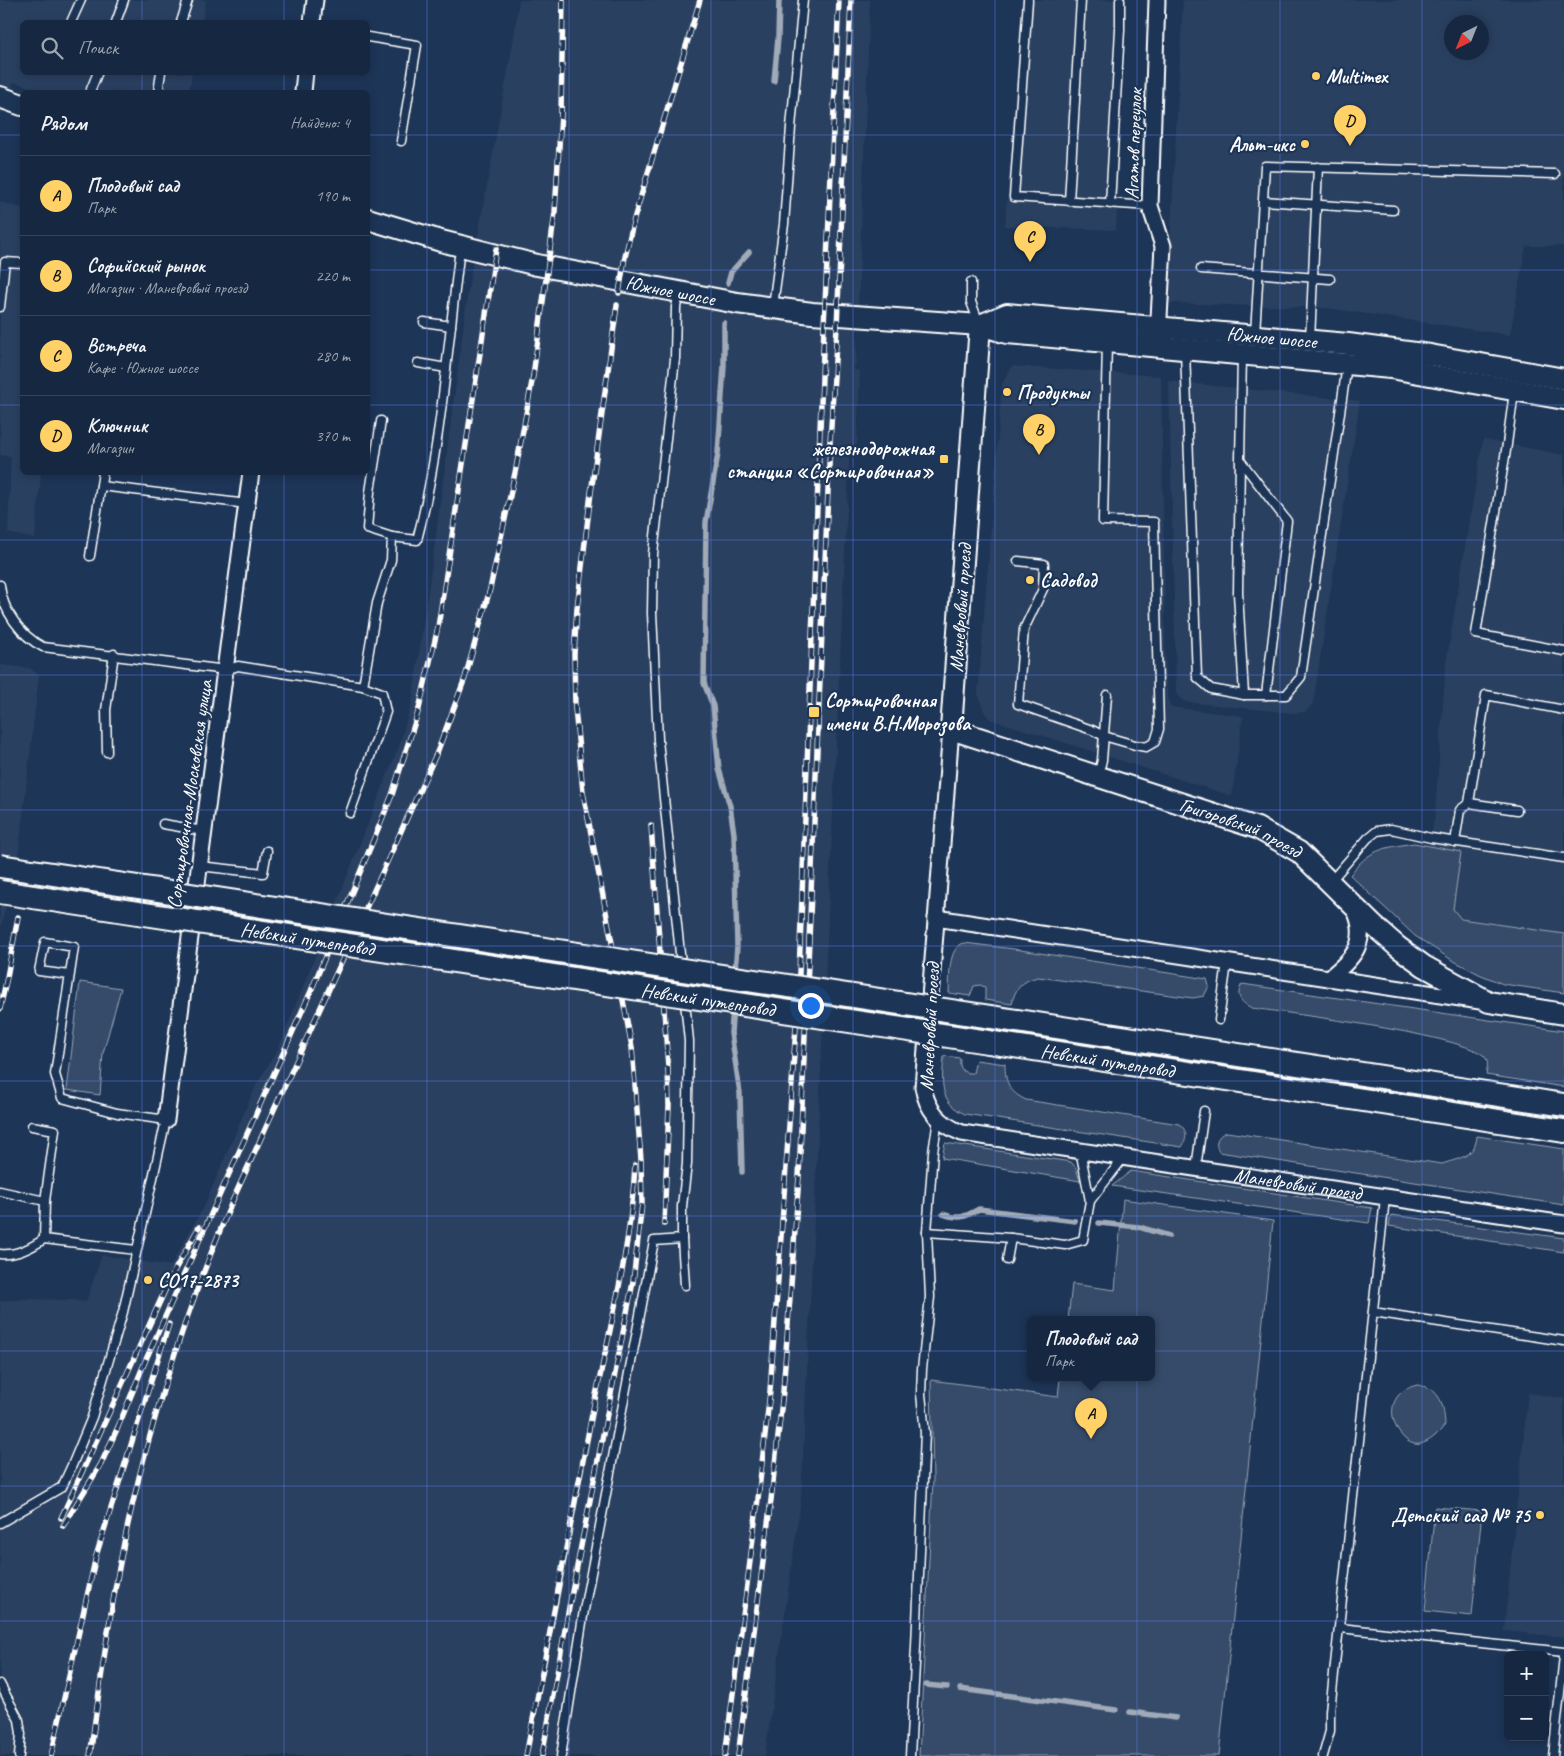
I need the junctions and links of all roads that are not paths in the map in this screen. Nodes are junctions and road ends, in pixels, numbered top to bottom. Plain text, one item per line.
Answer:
1 (81, 0) edge
2 (124, 0) edge
3 (188, 0) edge
4 (315, 0) edge
5 (803, 0) edge
6 (1028, 0) edge
7 (1081, 0) edge
8 (1120, 0) edge
9 (1157, 0) edge
10 (72, 20) edge
11 (117, 20) edge
12 (182, 20) edge
13 (312, 20) edge
14 (370, 37) edge
15 (97, 75) edge
16 (161, 75) edge
17 (306, 75) edge
18 (91, 89) dead end
19 (160, 90) edge
20 (303, 90) edge
21 (0, 97) edge
22 (20, 104) edge
23 (401, 141) dead end
24 (1318, 167) junction
25 (1554, 174) dead end
26 (1069, 201) junction
27 (1263, 201) junction
28 (1110, 204) junction
29 (1315, 204) junction
30 (1150, 206) junction
31 (1393, 210) dead end
32 (370, 220) edge
33 (459, 257) dead end
34 (20, 263) edge
35 (1200, 270) dead end
36 (1259, 274) junction
37 (1312, 278) junction
38 (1330, 279) dead end
39 (971, 282) dead end
40 (679, 291) junction
41 (0, 307) edge
42 (773, 309) junction
43 (424, 322) dead end
44 (980, 325) junction
45 (451, 326) junction
46 (1158, 326) junction
47 (1186, 329) junction
48 (1107, 332) junction
49 (1310, 340) junction
50 (1247, 341) junction
51 (1348, 344) junction
52 (1157, 347) junction
53 (1185, 349) junction
54 (418, 363) dead end
55 (1347, 364) junction
56 (446, 368) junction
57 (1516, 380) junction
58 (1563, 386) edge
59 (380, 421) dead end
60 (1240, 460) junction
61 (103, 475) edge
62 (251, 475) edge
63 (101, 486) junction
64 (247, 504) junction
65 (392, 537) junction
66 (90, 556) dead end
67 (1018, 561) dead end
68 (0, 585) edge
69 (1564, 651) edge
70 (114, 654) junction
71 (226, 670) junction
72 (364, 686) junction
73 (1244, 694) junction
74 (1107, 695) dead end
75 (1266, 696) junction
76 (1564, 710) edge
77 (951, 729) junction
78 (1104, 736) junction
79 (106, 752) dead end
80 (1098, 776) junction
81 (1469, 803) junction
82 (1516, 810) dead end
83 (350, 813) dead end
84 (163, 824) dead end
85 (203, 831) junction
86 (1455, 842) junction
87 (267, 851) dead end
88 (1564, 858) edge
89 (0, 866) edge
90 (199, 866) junction
91 (1330, 882) junction
92 (0, 892) edge
93 (1354, 906) junction
94 (936, 918) junction
95 (1227, 963) junction
96 (69, 976) junction
97 (1329, 978) junction
98 (1489, 1002) junction
99 (1564, 1014) edge
100 (1219, 1020) dead end
101 (1564, 1105) edge
102 (1204, 1112) dead end
103 (938, 1119) junction
104 (166, 1120) junction
105 (32, 1126) dead end
106 (1564, 1131) edge
107 (1080, 1150) junction
108 (1124, 1157) junction
109 (1196, 1168) junction
110 (0, 1191) edge
111 (1385, 1198) junction
112 (45, 1201) junction
113 (1090, 1201) junction
114 (1564, 1224) edge
115 (927, 1232) junction
116 (1011, 1238) junction
117 (44, 1239) junction
118 (682, 1239) junction
119 (136, 1250) junction
120 (0, 1254) edge
121 (1007, 1260) dead end
122 (685, 1285) dead end
123 (1373, 1312) junction
124 (1564, 1340) edge
125 (0, 1523) edge
126 (1340, 1628) junction
127 (1564, 1652) edge
128 (1564, 1656) edge
129 (0, 1684) edge
130 (19, 1756) edge
131 (561, 1756) edge
132 (910, 1756) edge
133 (1323, 1756) edge
134 (1553, 1756) edge

1 - 10 lane
2 - 11 lane
3 - 12 lane
4 - 13 street
5 - 42 lane
6 - 26 lane
7 - 26 lane
8 - 28 lane
9 - 30 street, Агатов переулок
14 - 23 lane
15 - 18 lane
16 - 19 lane
17 - 20 street
21 - 22 street
24 - 25 lane
24 - 27 lane
24 - 29 lane
26 - 28 lane
27 - 29 lane
27 - 36 lane
28 - 30 lane
29 - 31 lane
29 - 37 lane
30 - 46 street, Агатов переулок
32 - 40 street, Южное шоссе
33 - 45 lane
34 - 41 lane
35 - 36 lane
36 - 37 lane
36 - 50 lane
37 - 38 lane
37 - 49 lane
39 - 44 lane
40 - 42 street, Южное шоссе
40 - 118 lane
42 - 44 street, Южное шоссе
43 - 45 lane
44 - 48 street, Южное шоссе
44 - 77 street, Маневровый проезд
45 - 56 lane
46 - 47 street, Южное шоссе
46 - 48 street, Южное шоссе
46 - 52 street, Агатов переулок
47 - 50 street, Южное шоссе
47 - 53 lane
48 - 52 street, Южное шоссе
48 - 78 lane
49 - 50 street, Южное шоссе
49 - 51 street, Южное шоссе
50 - 53 street, Южное шоссе
50 - 55 street, Южное шоссе
50 - 60 lane
51 - 55 lane
51 - 57 street, Южное шоссе
52 - 53 street, Южное шоссе
53 - 73 lane
54 - 56 lane
55 - 57 street, Южное шоссе
55 - 75 lane
56 - 65 lane
57 - 58 street, Южное шоссе
57 - 69 lane
59 - 65 lane
60 - 73 lane
60 - 75 lane
61 - 63 lane
62 - 64 street, Сортировочная-Московская улица
63 - 64 lane
63 - 66 lane
64 - 71 street, Сортировочная-Московская улица
65 - 72 lane
67 - 78 lane
68 - 70 lane
70 - 71 lane
70 - 79 lane
71 - 72 lane
71 - 85 street, Сортировочная-Московская улица
72 - 83 lane
73 - 75 lane
74 - 78 lane
76 - 81 lane
77 - 80 street, Григоровский проезд
77 - 94 street, Маневровый проезд
78 - 80 lane
80 - 91 street, Григоровский проезд
81 - 82 lane
81 - 86 lane
84 - 85 lane
85 - 90 street, Сортировочная-Московская улица
86 - 88 lane
86 - 91 lane
87 - 90 lane
89 - 101 main road, Невский путепровод, bridge
90 - 104 street, Сортировочная-Московская улица
91 - 93 street, Григоровский проезд
92 - 106 main road, Невский путепровод, bridge
93 - 97 street
93 - 98 street, Григоровский проезд
94 - 95 street, Григоровский проезд
94 - 103 street, Маневровый проезд
95 - 97 street, Григоровский проезд
95 - 100 lane
96 - 96 lane
96 - 104 lane
97 - 98 street, Григоровский проезд
98 - 99 street, Григоровский проезд
102 - 109 lane
103 - 107 street, Маневровый проезд
103 - 115 lane
104 - 119 lane
105 - 112 lane
107 - 108 street, Маневровый проезд
107 - 113 lane
108 - 109 street, Маневровый проезд
108 - 113 lane
109 - 111 street, Маневровый проезд
110 - 112 lane
111 - 114 street, Маневровый проезд
111 - 123 lane
112 - 117 lane
113 - 116 lane
115 - 116 lane
115 - 132 lane
116 - 121 lane
117 - 119 lane
117 - 120 lane
118 - 122 lane
118 - 131 lane
119 - 125 lane
123 - 124 lane
123 - 126 lane
126 - 127 lane
126 - 133 lane
128 - 134 lane
129 - 130 lane

